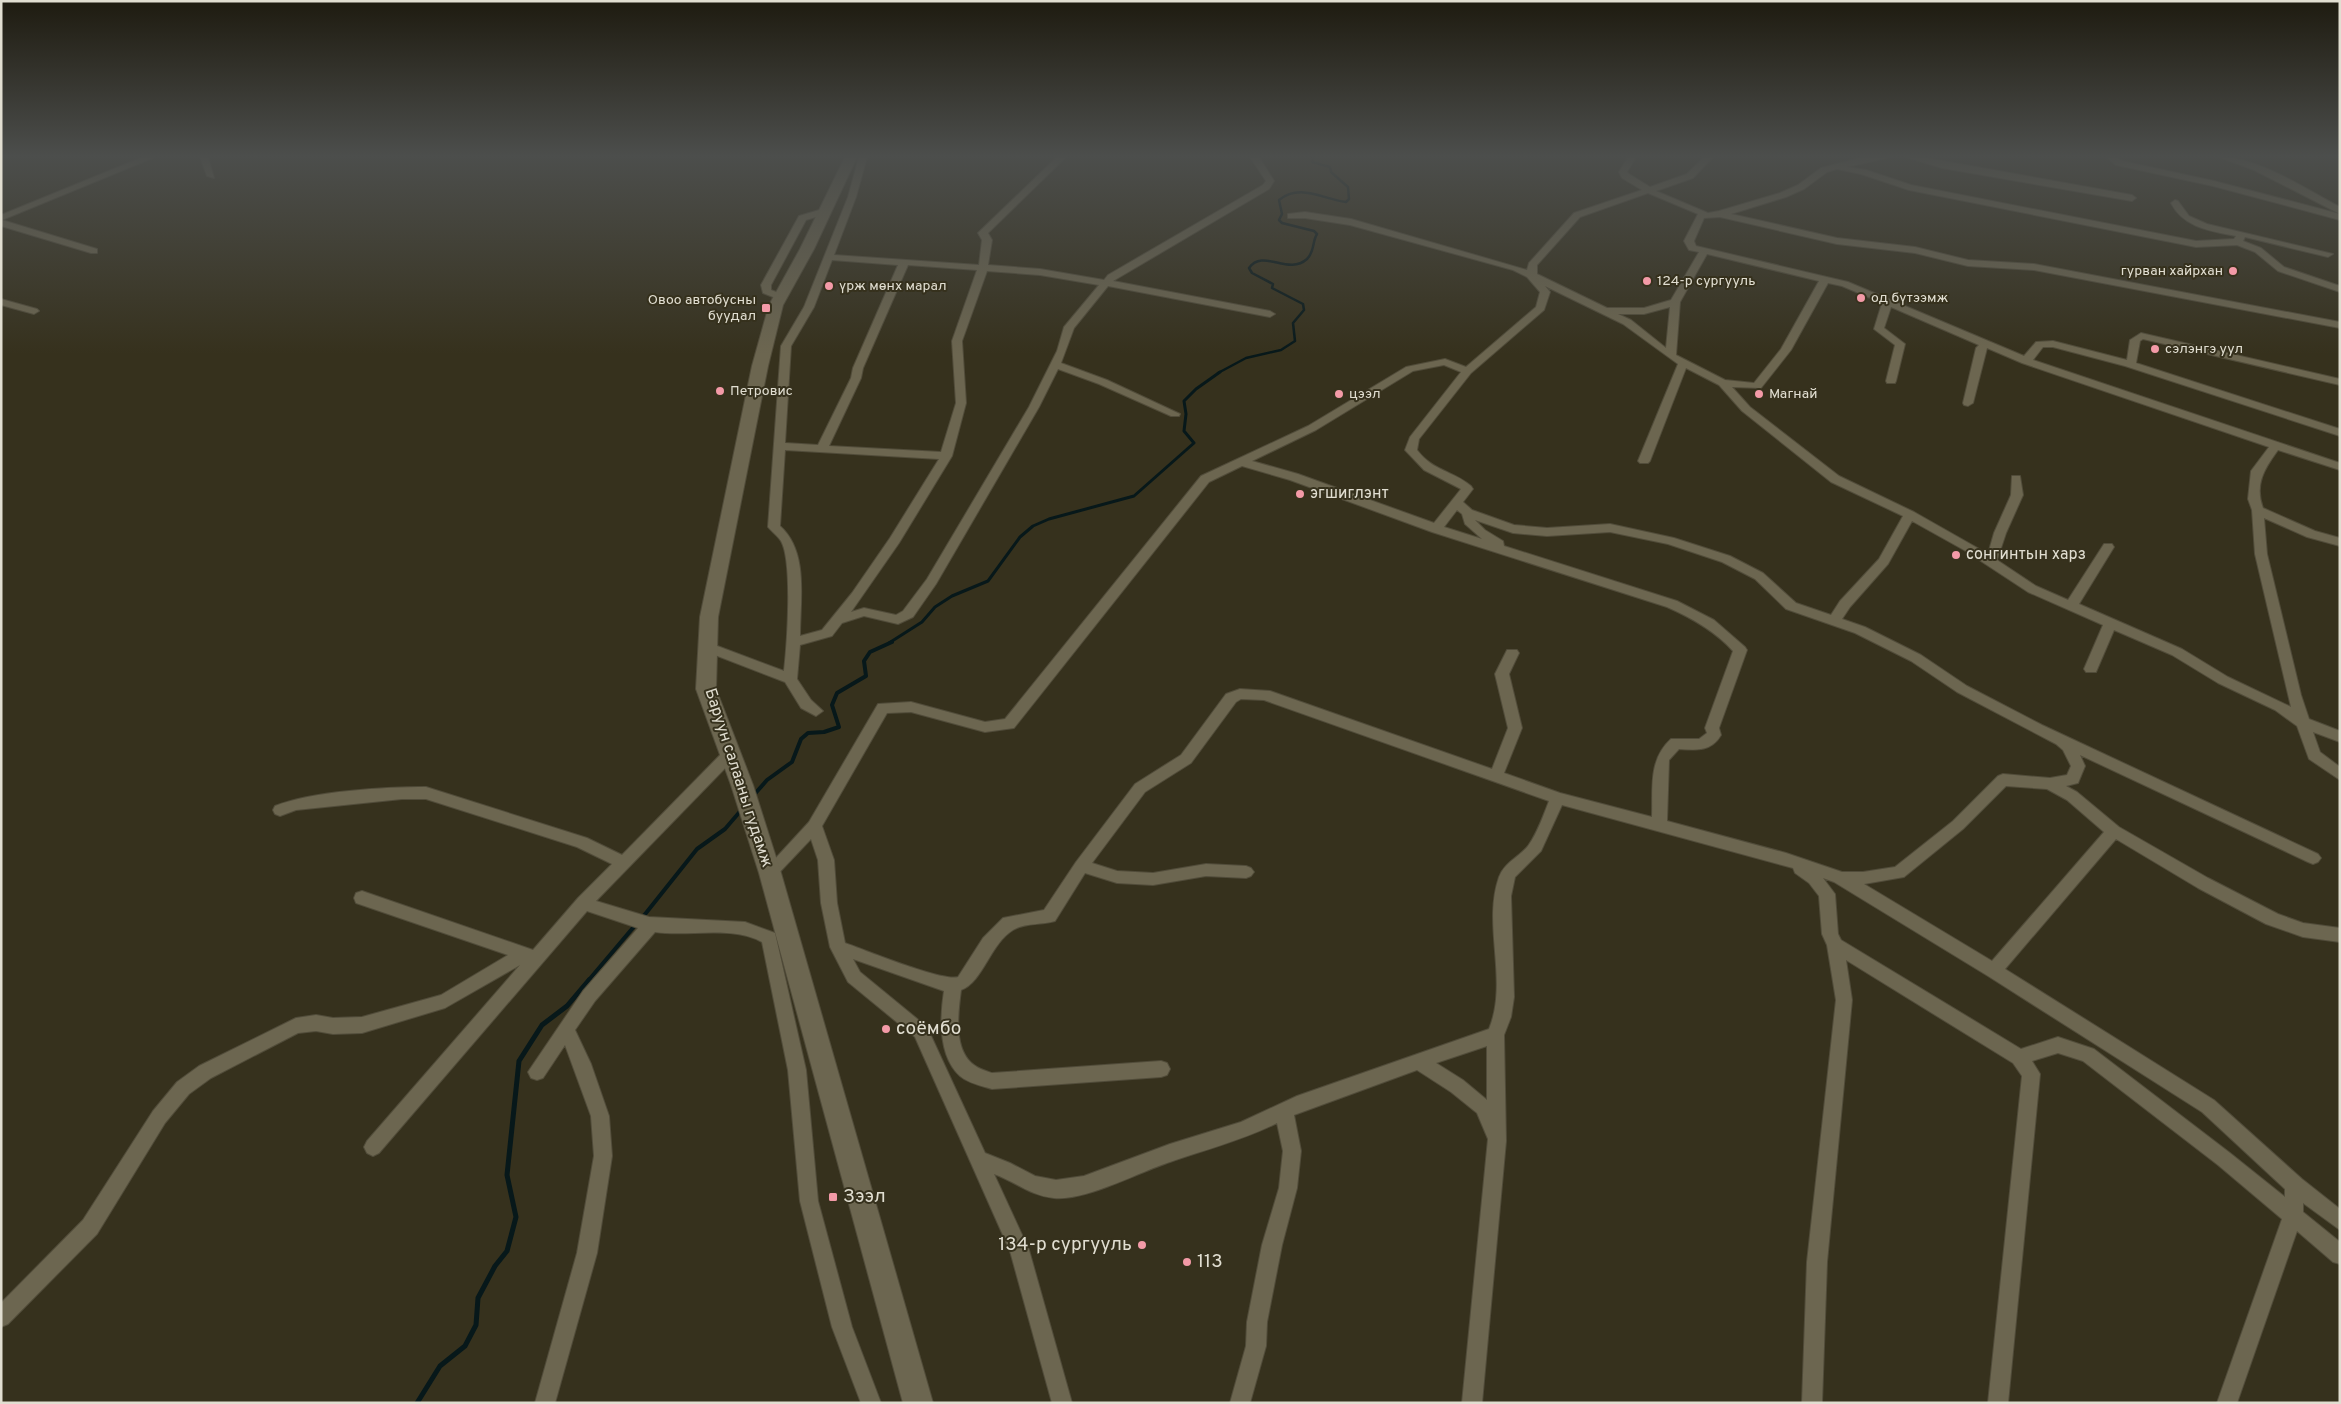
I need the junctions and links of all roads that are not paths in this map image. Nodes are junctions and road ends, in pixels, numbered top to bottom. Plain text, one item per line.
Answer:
1 (1, 223) edge
2 (800, 223) edge
3 (820, 223) edge
4 (842, 223) edge
5 (994, 223) edge
6 (1204, 223) edge
7 (1353, 223) edge
8 (1570, 223) edge
9 (1698, 223) edge
10 (1757, 223) edge
11 (2088, 223) edge
12 (2196, 223) edge
13 (2240, 238) junction
14 (786, 248) junction
15 (807, 249) junction
16 (94, 251) dead end
17 (1704, 252) junction
18 (2328, 254) dead end
19 (828, 257) junction
20 (904, 263) junction
21 (983, 268) junction
22 (1532, 277) junction
23 (1825, 279) junction
24 (1107, 282) junction
25 (2340, 288) edge
26 (781, 297) junction
27 (1888, 301) junction
28 (1, 302) edge
29 (1675, 302) junction
30 (1604, 311) junction
31 (34, 312) dead end
32 (1270, 314) dead end
33 (2340, 325) edge
34 (1986, 344) junction
35 (1671, 356) junction
36 (2026, 361) junction
37 (1683, 363) junction
38 (2129, 364) junction
39 (1056, 365) junction
40 (1467, 371) junction
41 (1891, 381) dead end
42 (2340, 382) edge
43 (1723, 383) junction
44 (1968, 403) dead end
45 (1175, 414) dead end
46 (2340, 433) edge
47 (2276, 445) junction
48 (780, 446) junction
49 (823, 448) junction
50 (946, 456) junction
51 (1644, 461) dead end
52 (1242, 462) junction
53 (2340, 467) edge
54 (2016, 479) dead end
55 (1456, 502) junction
56 (2258, 510) junction
57 (1468, 513) junction
58 (1910, 515) junction
59 (1436, 529) junction
60 (2340, 542) edge
61 (2108, 547) dead end
62 (1514, 554) junction
63 (1990, 563) junction
64 (2071, 606) junction
65 (838, 620) junction
66 (1834, 621) junction
67 (2109, 624) junction
68 (794, 642) junction
69 (707, 647) junction
70 (1512, 653) dead end
71 (2091, 669) dead end
72 (790, 679) junction
73 (816, 711) dead end
74 (2302, 722) junction
75 (2037, 729) junction
76 (2340, 737) edge
77 (729, 755) junction
78 (2340, 775) edge
79 (1496, 776) junction
80 (2050, 784) junction
81 (1558, 798) junction
82 (280, 810) dead end
83 (814, 826) junction
84 (1659, 827) junction
85 (2114, 831) junction
86 (2313, 858) dead end
87 (1786, 859) junction
88 (624, 862) junction
89 (1081, 866) junction
90 (1246, 872) dead end
91 (770, 873) junction
92 (1839, 878) junction
93 (362, 898) dead end
94 (584, 903) junction
95 (651, 925) junction
96 (2340, 935) edge
97 (1835, 945) junction
98 (838, 947) junction
99 (530, 956) junction
100 (1994, 971) junction
101 (953, 986) junction
102 (566, 1028) junction
103 (1495, 1035) junction
104 (2019, 1057) junction
105 (1421, 1063) junction
106 (1161, 1069) dead end
107 (537, 1072) dead end
108 (1284, 1110) junction
109 (1498, 1141) junction
110 (373, 1147) dead end
111 (980, 1160) junction
112 (2295, 1185) junction
113 (2293, 1216) junction
114 (2340, 1221) edge
115 (2340, 1255) edge
116 (1, 1317) edge
117 (545, 1403) edge
118 (871, 1403) edge
119 (918, 1403) edge
120 (1062, 1403) edge
121 (1240, 1403) edge
122 (1472, 1403) edge
123 (1812, 1403) edge
124 (1998, 1403) edge
125 (2227, 1403) edge

1 - 16 street
2 - 14 street
3 - 15 main road, Баруун салааны гудамж
4 - 19 street
5 - 21 street
6 - 24 street
7 - 22 street
8 - 22 street
9 - 17 street
10 - 33 street
11 - 13 street
12 - 13 street
13 - 18 street
13 - 25 street
14 - 15 street
14 - 26 street
15 - 26 main road, Баруун салааны гудамж
17 - 23 street
17 - 29 street
19 - 20 street
19 - 48 street
20 - 21 street
20 - 49 street
21 - 24 street
21 - 50 street
22 - 30 street
22 - 40 street
23 - 27 street
23 - 43 street
24 - 32 street
24 - 39 street
26 - 69 main road, Баруун салааны гудамж
27 - 34 street
27 - 41 street
28 - 31 street
29 - 30 street
29 - 35 street
30 - 35 street
34 - 36 street
34 - 44 street
35 - 37 street
36 - 38 street
36 - 47 street
37 - 43 street
37 - 51 street
38 - 42 street
38 - 46 street
39 - 45 street
39 - 65 street
40 - 52 street
40 - 55 street
43 - 58 street
47 - 53 street
47 - 56 street
48 - 49 street
48 - 68 street
49 - 50 street
50 - 65 street
52 - 59 street
52 - 83 street
54 - 63 street
55 - 57 street
55 - 59 street
56 - 60 street
56 - 74 street
57 - 62 street
57 - 66 street
58 - 63 street
58 - 66 street
59 - 62 street
61 - 64 street
62 - 84 street
63 - 64 street
64 - 67 street
65 - 68 street
66 - 75 street
67 - 71 street
67 - 74 street
68 - 72 street
69 - 72 street
69 - 77 main road, Баруун салааны гудамж
70 - 79 street
72 - 73 street
74 - 76 street
74 - 78 street
75 - 80 street
75 - 86 street
77 - 88 street
77 - 91 main road, Баруун салааны гудамж
79 - 81 street
79 - 89 street
80 - 85 street
80 - 92 street
81 - 84 street
81 - 103 street
82 - 88 street
83 - 91 street
83 - 98 street
84 - 87 street
85 - 96 street
85 - 100 street
87 - 92 street
87 - 97 street
88 - 94 street
89 - 90 street
89 - 101 street
91 - 119 main road, Баруун салааны гудамж
92 - 100 street
93 - 99 street
94 - 95 street
94 - 99 street
95 - 102 street
95 - 118 street
97 - 104 street
97 - 123 street
98 - 101 street
98 - 111 street
99 - 110 street
99 - 116 street
100 - 112 street
101 - 106 street
102 - 107 street
102 - 117 street
103 - 105 street
103 - 109 street
104 - 113 street
104 - 124 street
105 - 108 street
105 - 109 street
108 - 111 street
108 - 121 street
109 - 122 street
111 - 120 street
112 - 113 street
112 - 114 street
113 - 115 street
113 - 125 street

